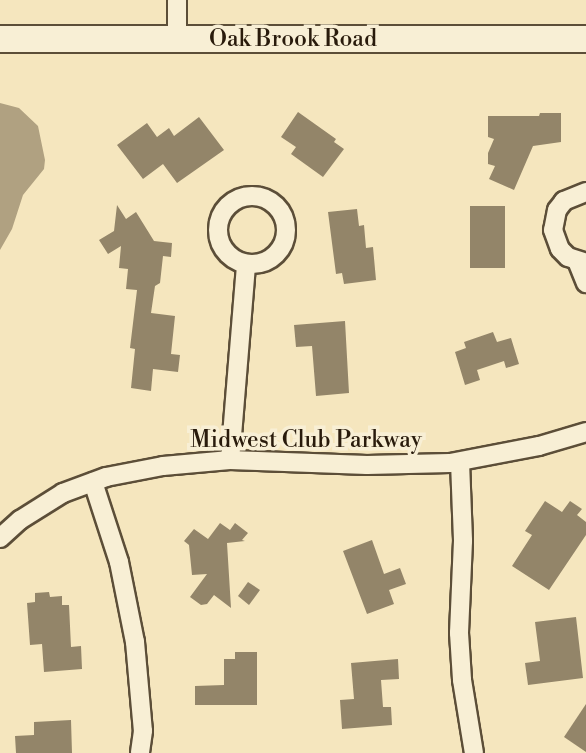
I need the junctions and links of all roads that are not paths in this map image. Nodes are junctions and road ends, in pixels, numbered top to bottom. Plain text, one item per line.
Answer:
1 (177, 0) edge
2 (586, 38) edge
3 (0, 39) edge
4 (178, 39) junction
5 (586, 192) edge
6 (582, 262) edge
7 (246, 264) dead end
8 (586, 284) edge
9 (586, 432) edge
10 (230, 460) junction
11 (460, 461) junction
12 (93, 482) junction
13 (0, 538) edge
14 (140, 753) edge
15 (474, 753) edge

1 - 4 street
2 - 4 main road, Oak Brook Road
3 - 4 main road, Oak Brook Road
5 - 6 street
6 - 8 street
7 - 10 street
9 - 11 street, Midwest Club Parkway
10 - 11 street, Midwest Club Parkway
10 - 12 street, Midwest Club Parkway
11 - 15 street
12 - 13 street, Midwest Club Parkway
12 - 14 street

